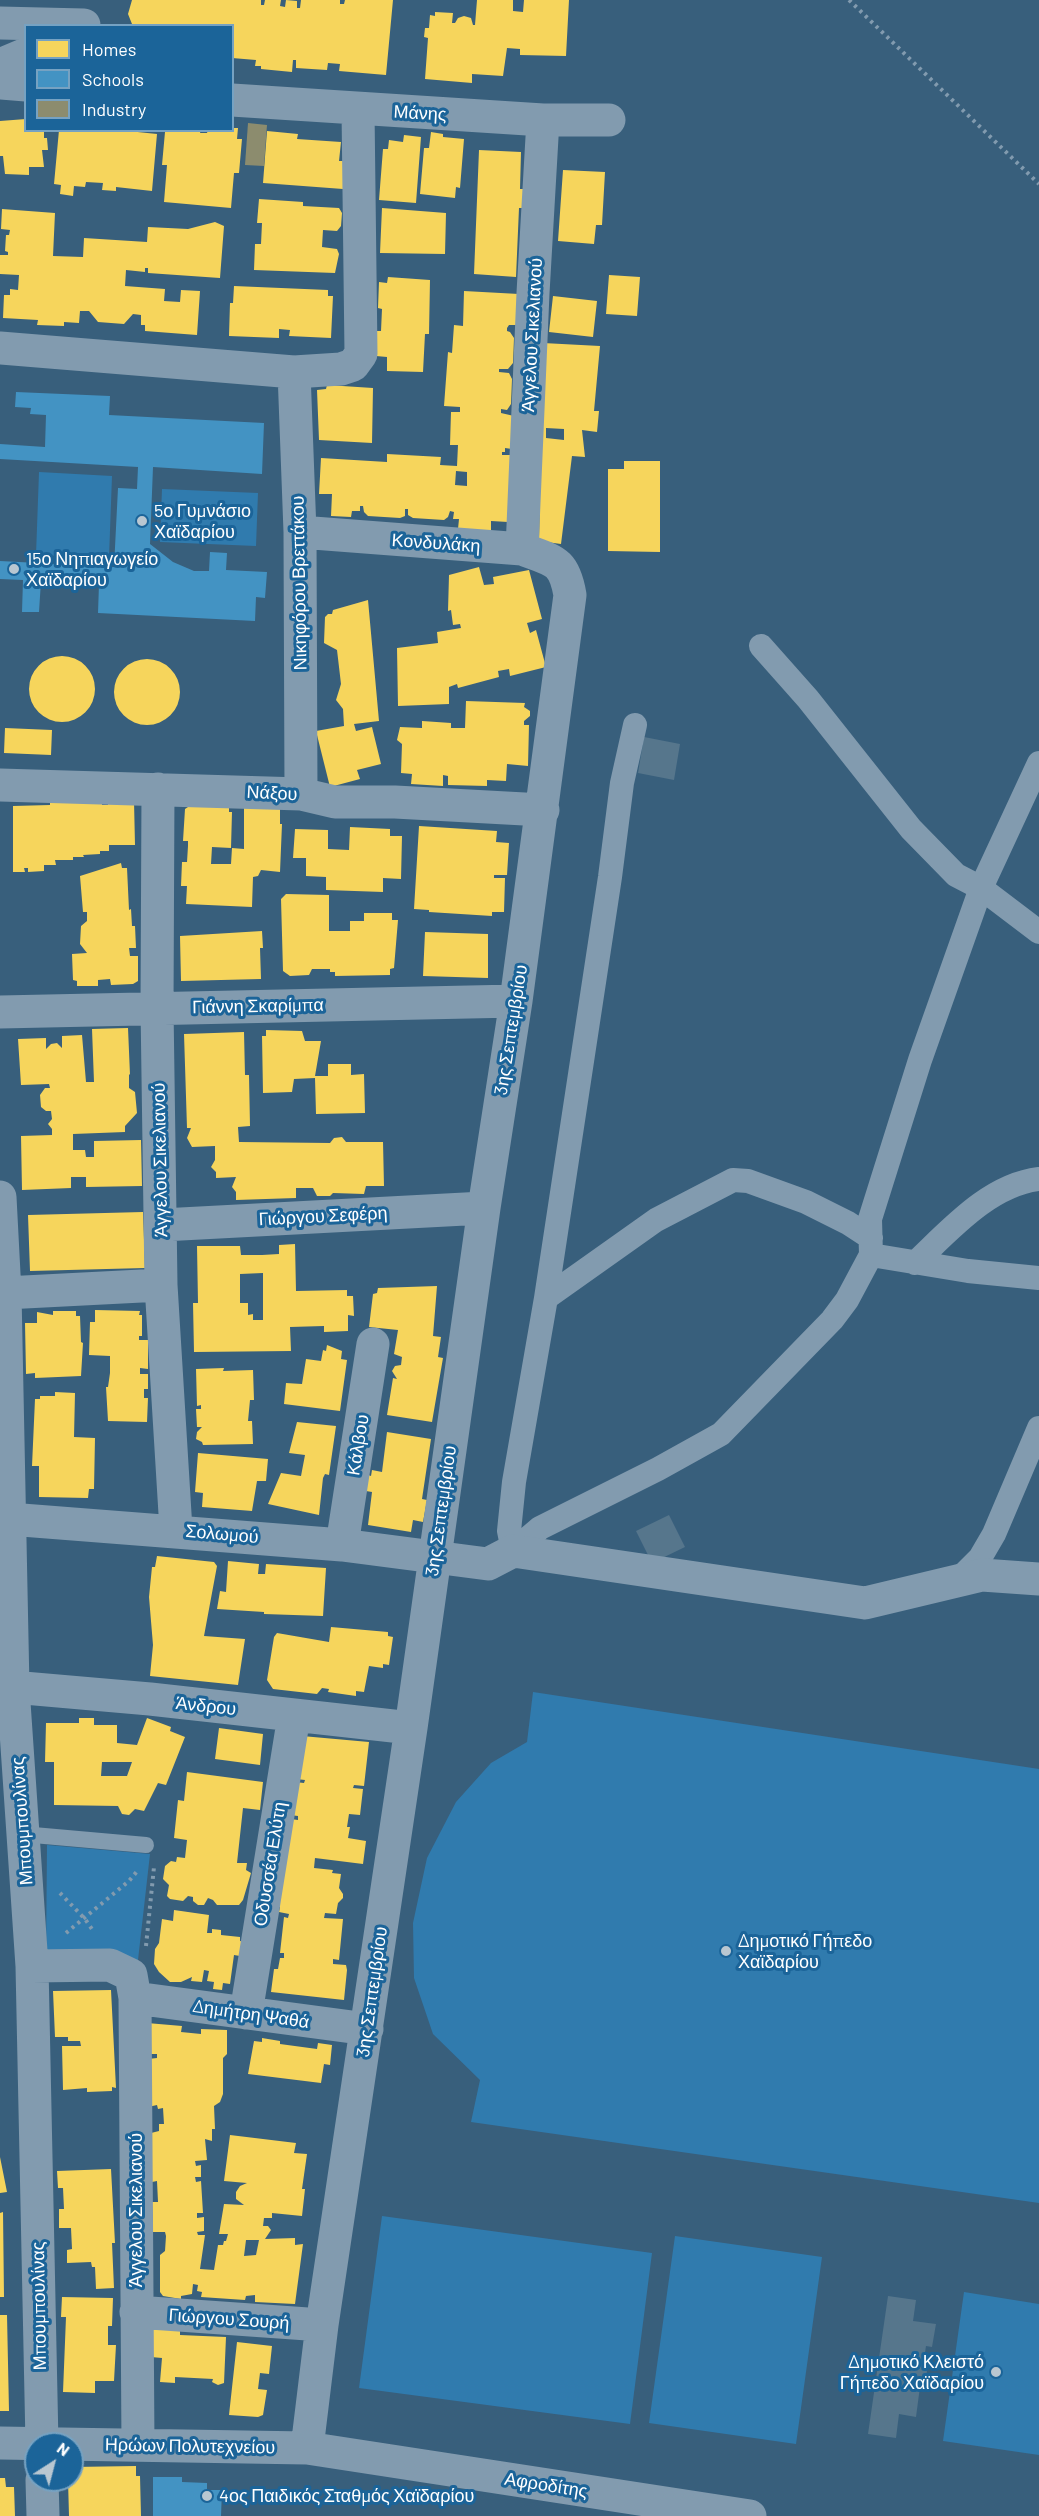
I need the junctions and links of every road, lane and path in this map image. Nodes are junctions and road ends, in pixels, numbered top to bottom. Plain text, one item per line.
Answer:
1 (849, 0) edge
2 (86, 17) edge
3 (0, 23) edge
4 (24, 55) edge
5 (0, 65) edge
6 (0, 83) edge
7 (24, 85) edge
8 (234, 100) edge
9 (358, 110) junction
10 (543, 120) junction
11 (609, 120) dead end
12 (1039, 184) edge
13 (0, 348) edge
14 (294, 372) junction
15 (300, 532) junction
16 (522, 549) junction
17 (566, 573) joint
18 (761, 646) dead end
19 (635, 725) dead end
20 (1039, 763) edge
21 (0, 785) edge
22 (158, 789) junction
23 (301, 794) junction
24 (543, 810) junction
25 (981, 888) junction
26 (1039, 932) edge
27 (516, 1001) junction
28 (157, 1007) junction
29 (0, 1012) edge
30 (1039, 1179) edge
31 (0, 1197) edge
32 (484, 1208) junction
33 (162, 1225) junction
34 (871, 1247) junction
35 (915, 1263) junction
36 (1039, 1278) edge
37 (161, 1285) junction
38 (5, 1293) junction
39 (546, 1298) junction
40 (373, 1344) dead end
41 (1039, 1428) edge
42 (9, 1519) junction
43 (176, 1530) junction
44 (342, 1545) junction
45 (513, 1551) junction
46 (435, 1555) junction
47 (1039, 1579) edge
48 (957, 1581) junction
49 (6, 1687) edge
50 (294, 1716) junction
51 (411, 1728) junction
52 (23, 1845) junction
53 (150, 1849) junction
54 (85, 1919) junction
55 (32, 1963) junction
56 (128, 1981) junction
57 (246, 2013) junction
58 (367, 2029) junction
59 (136, 2312) junction
60 (321, 2325) junction
61 (42, 2432) edge
62 (0, 2443) edge
63 (24, 2443) edge
64 (84, 2444) edge
65 (138, 2445) junction
66 (307, 2448) junction
67 (42, 2492) edge
68 (43, 2516) edge
69 (750, 2516) edge

1 - 12 path
2 - 3 street
4 - 5 street
6 - 7 street
8 - 9 street, Μάνης
9 - 10 street, Μάνης
9 - 14 street
10 - 11 street, Μάνης
10 - 16 street, Άγγελου Σικελιανού
13 - 14 street
14 - 15 street, Νικηφόρου Βρεττάκου
15 - 16 street, Κονδυλάκη
15 - 23 street, Νικηφόρου Βρεττάκου
16 - 17 street, Κονδυλάκη
17 - 24 street, 3ης Σεπτεμβρίου
18 - 25 street
19 - 39 street
20 - 25 street
21 - 22 street, Νάξου
22 - 23 street, Νάξου
22 - 28 street, Άγγελου Σικελιανού
23 - 24 street, Νάξου
24 - 27 street, 3ης Σεπτεμβρίου
25 - 26 street
25 - 34 street
27 - 28 street, Γιάννη Σκαρίμπα
27 - 32 street, 3ης Σεπτεμβρίου
28 - 29 street, Γιάννη Σκαρίμπα
28 - 33 street, Άγγελου Σικελιανού
30 - 35 street
31 - 38 street, Μπουμπουλίνας
32 - 33 street, Γιώργου Σεφέρη
32 - 46 street, 3ης Σεπτεμβρίου
33 - 37 street, Άγγελου Σικελιανού
34 - 35 street
34 - 39 street
34 - 45 street
35 - 36 street
37 - 38 street
37 - 43 street, Άγγελου Σικελιανού
38 - 42 street, Μπουμπουλίνας
39 - 45 street
40 - 44 street, Κάλβου
41 - 48 street
42 - 43 street, Σολωμού
42 - 49 street, Μπουμπουλίνας
43 - 44 street, Σολωμού
44 - 46 street, Σολωμού
45 - 46 street, Σολωμού
45 - 48 street
46 - 51 street, 3ης Σεπτεμβρίου
47 - 48 street
49 - 50 street, Άνδρου
49 - 52 street, Μπουμπουλίνας
50 - 51 street, Άνδρου
50 - 57 street, Οδυσσέα Ελύτη
51 - 58 street, 3ης Σεπτεμβρίου
52 - 53 lane
52 - 54 path
52 - 55 street, Μπουμπουλίνας
53 - 54 path
53 - 56 path
54 - 55 path
54 - 56 path
55 - 56 street, Δημήτρη Ψαθά
55 - 61 street, Μπουμπουλίνας
56 - 57 street, Δημήτρη Ψαθά
56 - 59 street, Άγγελου Σικελιανού
57 - 58 street, Δημήτρη Ψαθά
58 - 60 street, 3ης Σεπτεμβρίου
59 - 60 street, Γιώργου Σουρή
59 - 65 street, Άγγελου Σικελιανού
60 - 66 street, 3ης Σεπτεμβρίου
62 - 63 street, Ηρώων Πολυτεχνείου
64 - 65 street, Ηρώων Πολυτεχνείου
65 - 66 street, Ηρώων Πολυτεχνείου
66 - 69 street, Αφροδίτης
67 - 68 street

